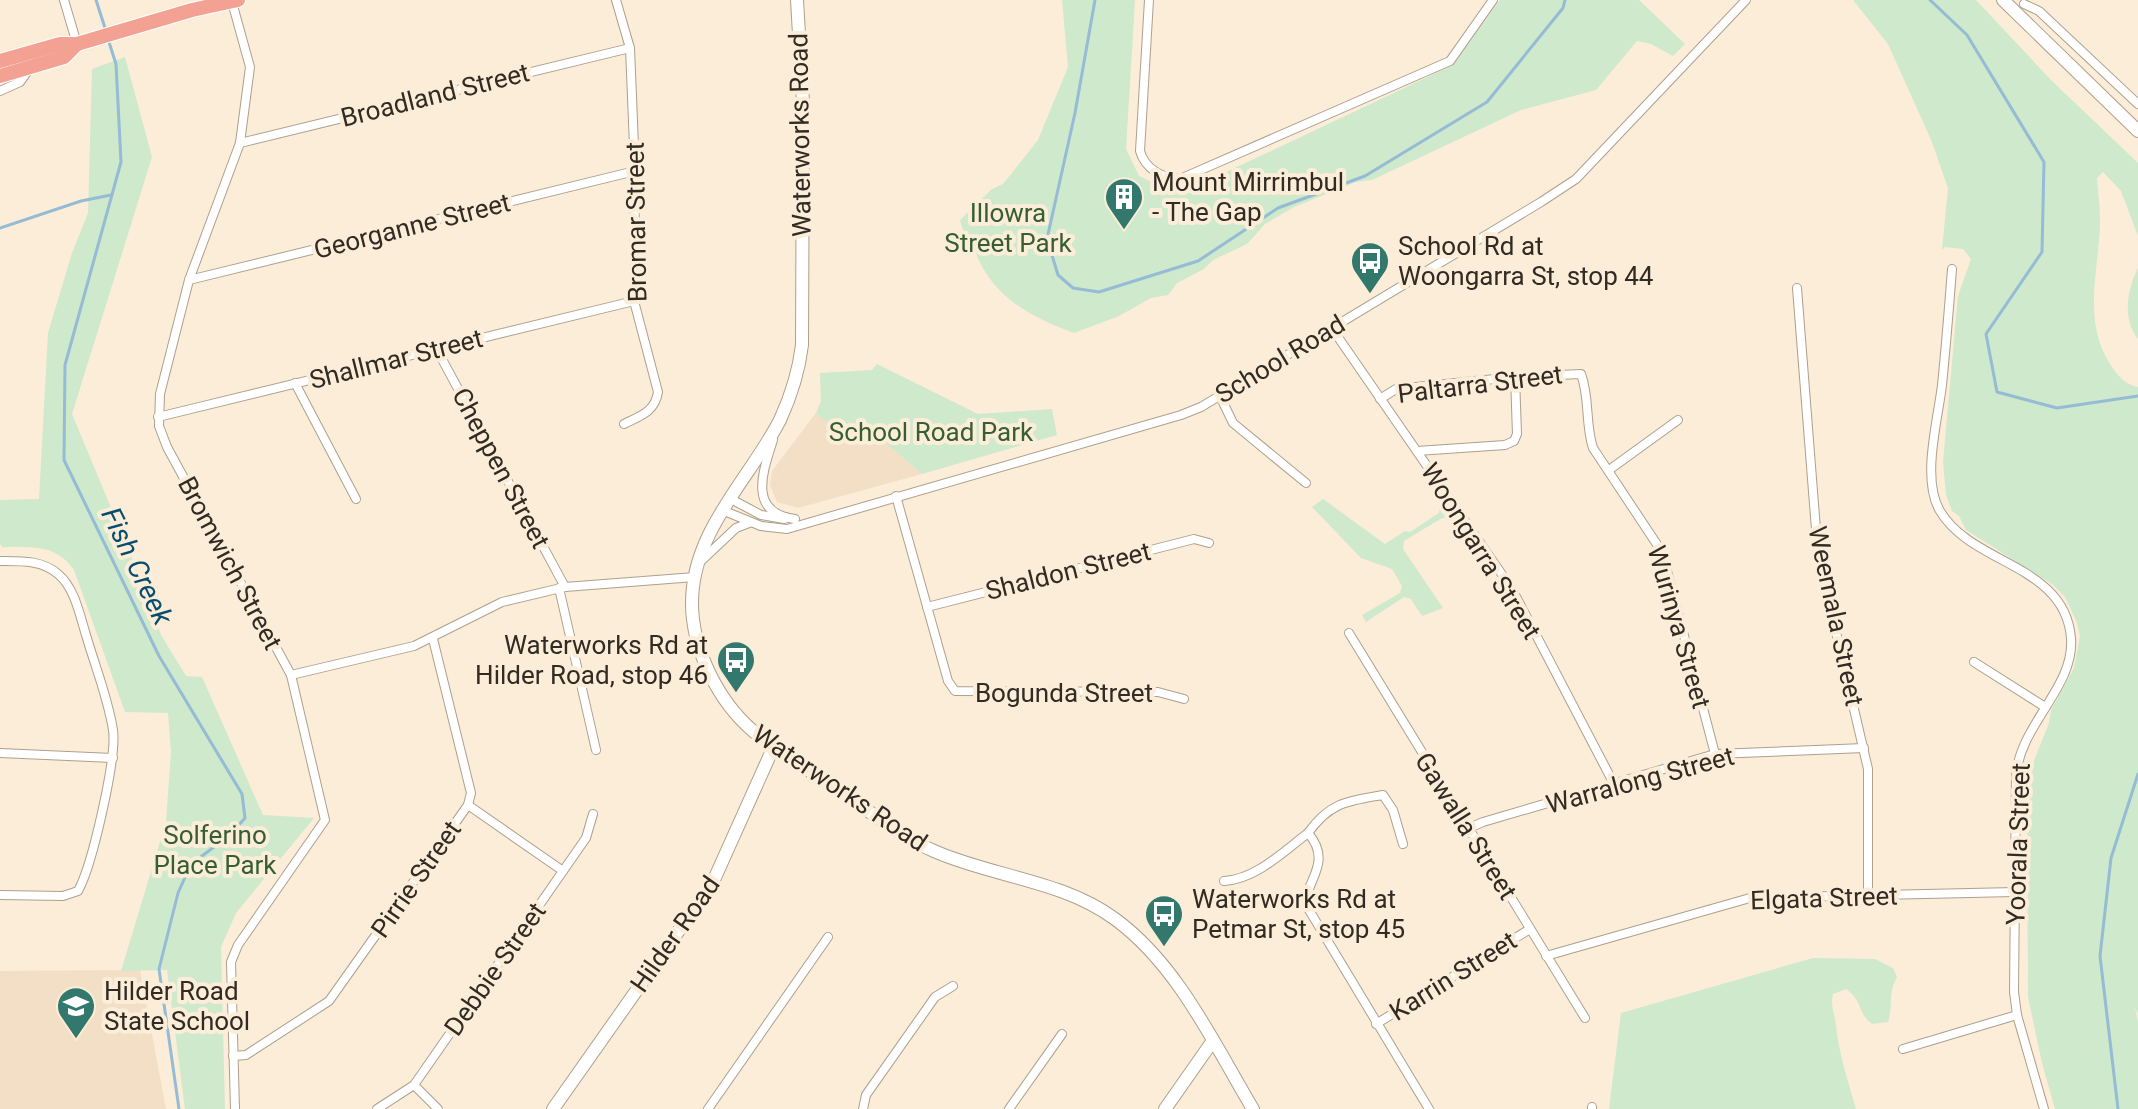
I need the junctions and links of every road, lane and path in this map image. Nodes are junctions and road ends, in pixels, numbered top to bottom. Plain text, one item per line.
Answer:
1 (64, 0) edge
2 (616, 0) edge
3 (797, 0) edge
4 (1149, 0) edge
5 (1493, 0) edge
6 (1746, 0) edge
7 (2003, 0) edge
8 (235, 1) edge
9 (2021, 5) edge
10 (77, 44) junction
11 (630, 48) junction
12 (0, 61) edge
13 (30, 67) junction
14 (0, 69) edge
15 (0, 76) edge
16 (0, 91) edge
17 (2138, 104) edge
18 (2138, 131) edge
19 (240, 143) junction
20 (635, 171) junction
21 (1952, 269) dead end
22 (189, 280) junction
23 (1797, 288) dead end
24 (634, 301) junction
25 (1331, 327) junction
26 (436, 348) junction
27 (1581, 374) joint
28 (1515, 377) junction
29 (295, 383) junction
30 (1220, 396) junction
31 (1380, 399) junction
32 (158, 417) junction
33 (1678, 420) dead end
34 (779, 421) junction
35 (624, 424) dead end
36 (1417, 451) junction
37 (1609, 470) junction
38 (1306, 483) dead end
39 (896, 496) junction
40 (356, 499) dead end
41 (726, 504) junction
42 (795, 519) junction
43 (812, 520) junction
44 (750, 523) junction
45 (1209, 543) dead end
46 (0, 561) edge
47 (698, 563) junction
48 (695, 577) junction
49 (562, 588) junction
50 (927, 607) junction
51 (1349, 633) dead end
52 (433, 639) junction
53 (1974, 662) dead end
54 (291, 675) junction
55 (1184, 699) dead end
56 (2045, 707) junction
57 (774, 746) junction
58 (1864, 748) junction
59 (596, 750) dead end
60 (0, 753) edge
61 (1715, 754) junction
62 (113, 758) junction
63 (1614, 784) junction
64 (468, 805) junction
65 (593, 814) dead end
66 (1467, 829) junction
67 (1308, 833) junction
68 (1403, 844) dead end
69 (563, 871) junction
70 (1224, 881) dead end
71 (2015, 892) junction
72 (0, 895) edge
73 (1868, 895) junction
74 (1530, 929) junction
75 (828, 937) dead end
76 (1546, 956) junction
77 (953, 986) dead end
78 (2017, 1015) junction
79 (1585, 1018) dead end
80 (1376, 1024) junction
81 (1062, 1034) dead end
82 (1212, 1042) junction
83 (1903, 1049) dead end
84 (233, 1056) junction
85 (414, 1085) junction
86 (710, 1108) edge
87 (235, 1109) edge
88 (377, 1109) edge
89 (438, 1109) edge
90 (553, 1109) edge
91 (863, 1109) edge
92 (1009, 1109) edge
93 (1165, 1109) edge
94 (1253, 1109) edge
95 (1429, 1109) edge
96 (2044, 1109) edge

1 - 10 street
2 - 11 street, Bromar Street
3 - 34 main road, Waterworks Road
4 - 5 street
6 - 25 street, School Road
7 - 9 main road
8 - 10 main road
8 - 19 street, Bromwich Street
9 - 17 street
9 - 18 main road
10 - 12 main road
10 - 13 main road
11 - 19 street, Broadland Street
11 - 20 street, Bromar Street
13 - 14 main road
13 - 15 main road
13 - 16 street
19 - 22 street, Bromwich Street
20 - 22 street, Georganne Street
20 - 24 street, Bromar Street
21 - 56 street, Yoorala Street
22 - 32 street, Bromwich Street
23 - 58 street, Weemala Street
24 - 26 street, Shallmar Street
24 - 35 street, Bromar Street
25 - 30 street, School Road
25 - 31 street, Woongarra Street
26 - 29 street, Shallmar Street
26 - 49 street, Cheppen Street
27 - 28 street, Paltarra Street
27 - 37 street, Wurinya Street
28 - 31 street, Paltarra Street
28 - 36 street
29 - 32 street, Shallmar Street
29 - 40 street
30 - 38 street
30 - 39 street, School Road
31 - 36 street, Woongarra Street
32 - 54 street, Bromwich Street
33 - 37 street
34 - 41 main road, Waterworks Road
34 - 42 street
36 - 63 street, Woongarra Street
37 - 61 street, Wurinya Street
39 - 43 street, School Road
39 - 50 street, Bogunda Street
41 - 42 street, School Road
41 - 44 street, School Road
41 - 47 main road, Waterworks Road
42 - 43 street, School Road
43 - 44 street, School Road
44 - 47 street
45 - 50 street, Shaldon Street
46 - 62 street
47 - 48 main road, Waterworks Road
48 - 49 street
48 - 57 main road, Waterworks Road
49 - 52 street
49 - 59 street, Cheppen Street
50 - 55 street, Bogunda Street
51 - 66 street, Gawalla Street
52 - 54 street
52 - 64 street, Pirrie Street
53 - 56 street
54 - 84 street, Bromwich Street
56 - 71 street, Yoorala Street
57 - 82 main road, Waterworks Road
57 - 90 main road, Hilder Road
58 - 61 street, Warralong Street
58 - 73 street, Weemala Street
60 - 62 street
61 - 63 street, Warralong Street
62 - 72 street
63 - 66 street, Warralong Street
64 - 69 street
64 - 84 street, Pirrie Street
65 - 69 street, Debbie Street
66 - 74 street, Gawalla Street
67 - 68 street
67 - 70 street
67 - 80 street
69 - 85 street, Debbie Street
71 - 73 street, Elgata Street
71 - 78 street, Yoorala Street
73 - 76 street, Elgata Street
74 - 76 street, Gawalla Street
74 - 80 street, Karrin Street
75 - 86 street
76 - 79 street, Gawalla Street
77 - 91 street
78 - 83 street
78 - 96 street, Yoorala Street
80 - 95 street
81 - 92 street
82 - 93 main road
82 - 94 main road, Waterworks Road
84 - 87 street, Bromwich Street
85 - 88 street, Debbie Street
85 - 89 street

